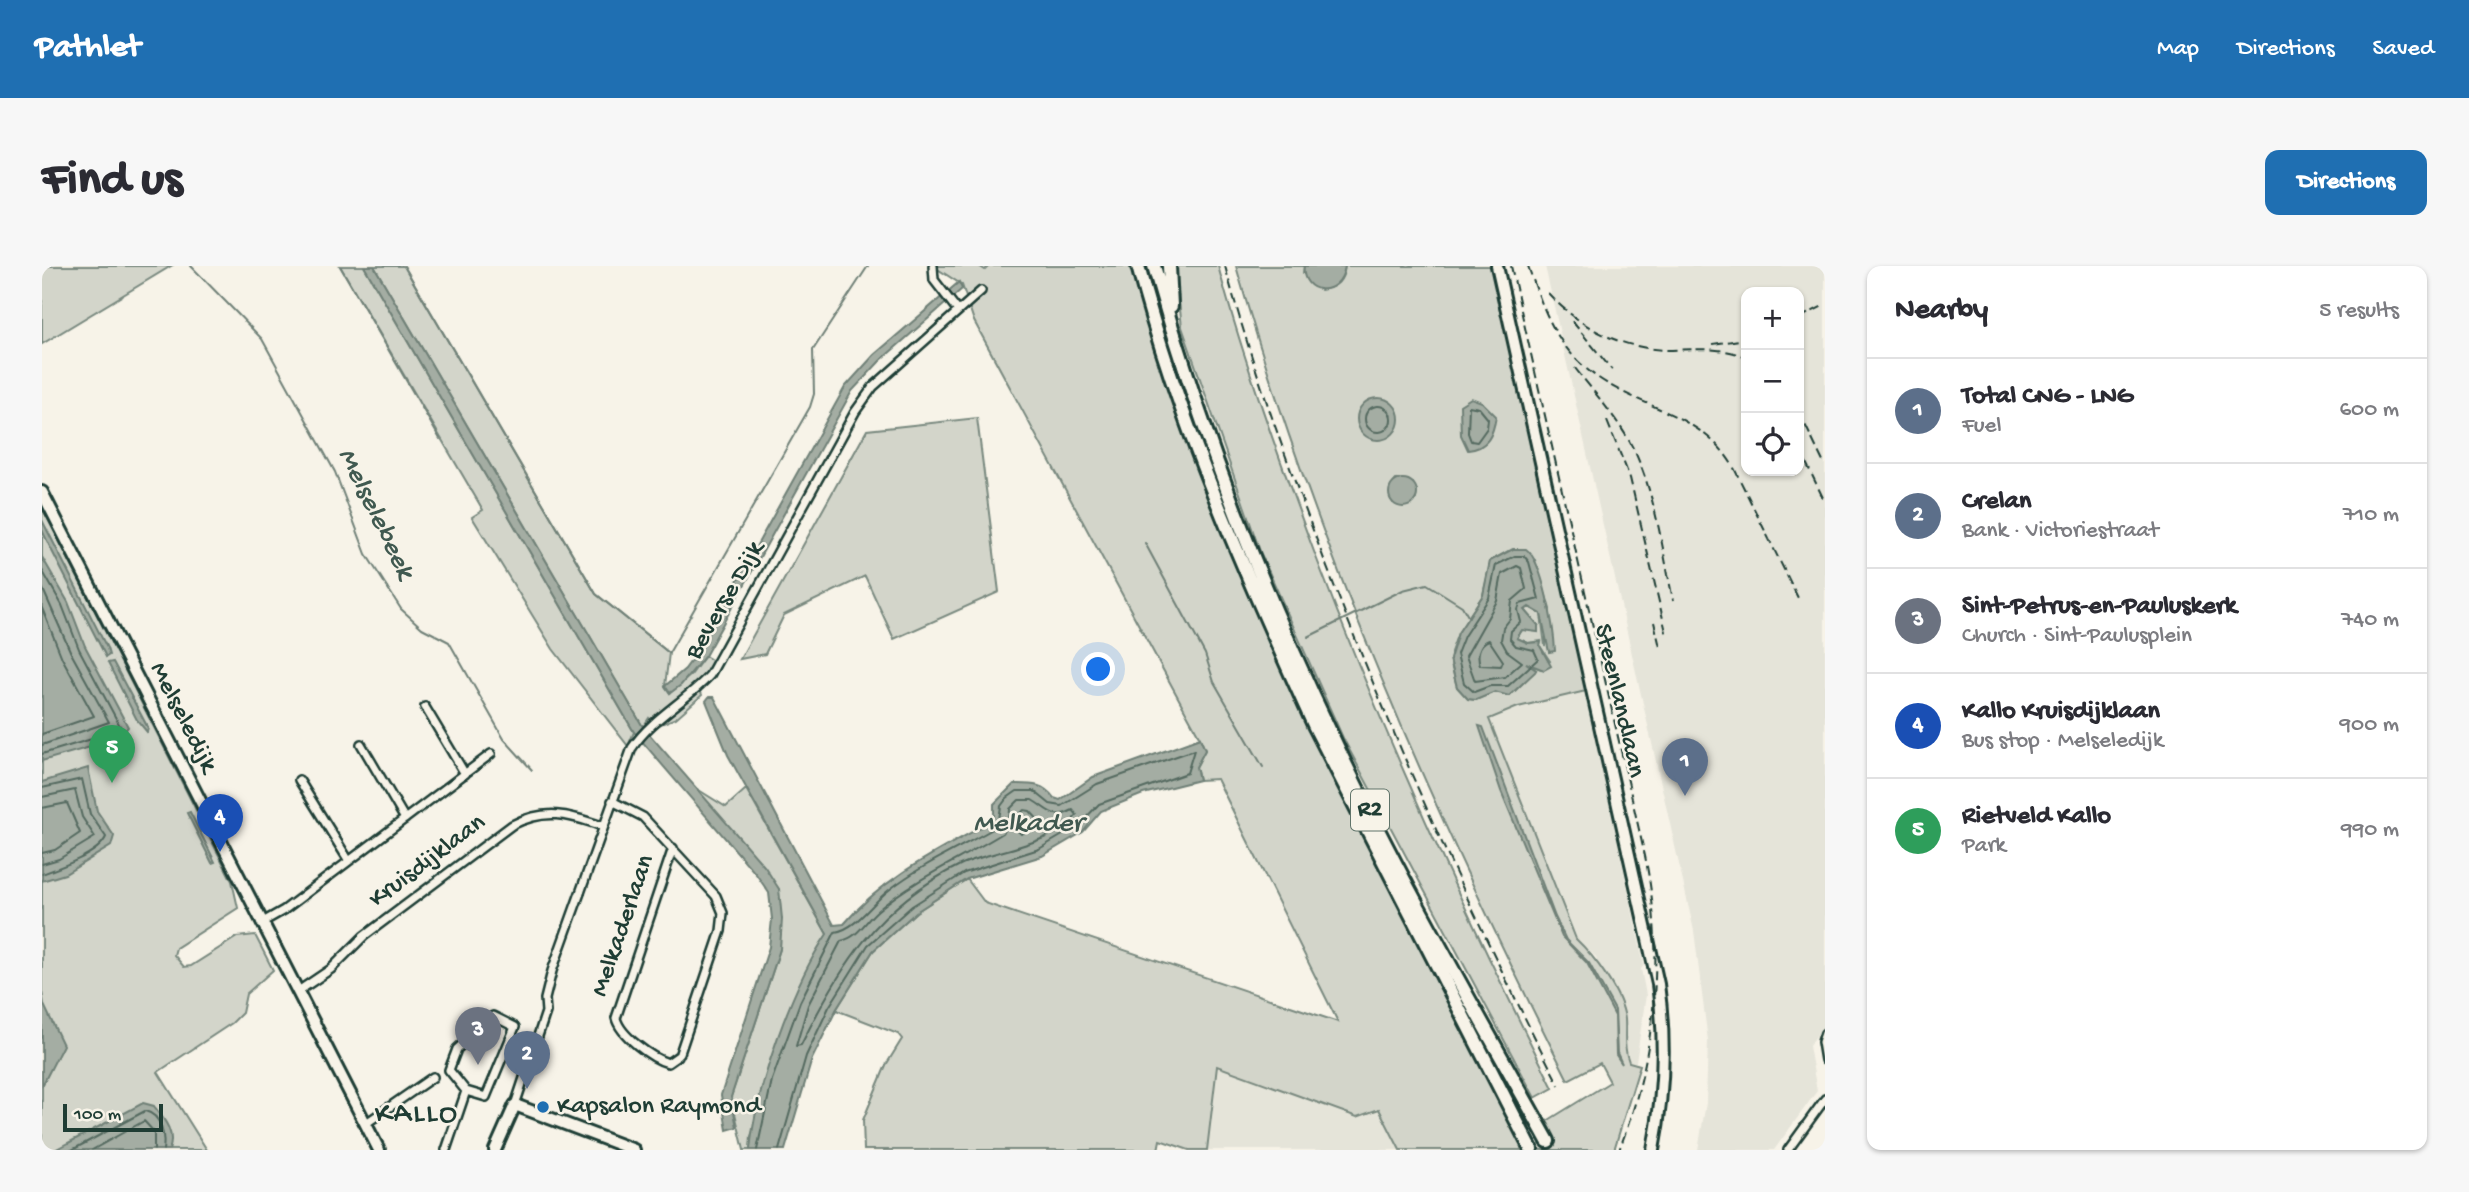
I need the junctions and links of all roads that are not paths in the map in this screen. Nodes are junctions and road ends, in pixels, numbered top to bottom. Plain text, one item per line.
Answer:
1 (933, 266) edge
2 (1138, 266) edge
3 (1154, 266) edge
4 (1169, 266) edge
5 (1497, 266) edge
6 (981, 291) dead end
7 (958, 311) junction
8 (1173, 334) junction
9 (42, 492) edge
10 (425, 708) dead end
11 (361, 744) dead end
12 (491, 754) dead end
13 (465, 774) junction
14 (299, 780) dead end
15 (611, 801) junction
16 (405, 819) junction
17 (602, 826) junction
18 (673, 848) junction
19 (349, 861) junction
20 (261, 923) junction
21 (296, 992) junction
22 (1825, 1033) edge
23 (1825, 1060) edge
24 (433, 1077) dead end
25 (466, 1091) junction
26 (1825, 1099) edge
27 (515, 1105) junction
28 (365, 1124) junction
29 (1548, 1141) dead end
30 (379, 1150) edge
31 (446, 1150) edge
32 (495, 1150) edge
33 (634, 1150) edge
34 (1531, 1150) edge
35 (1653, 1150) edge
36 (1788, 1150) edge

1 - 7 street
2 - 34 highway, R2
3 - 8 highway, R2
4 - 8 highway
5 - 35 main road, Steenlandlaan
6 - 7 street, Beverse Dijk
7 - 15 street, Beverse Dijk
8 - 29 highway, R2
9 - 20 main road, Melseledijk
10 - 13 street
11 - 16 street
12 - 13 street
13 - 16 street
14 - 19 street
15 - 17 street, Beverse Dijk
15 - 18 street, Melkaderlaan
16 - 19 street
17 - 21 street, Kruisdijklaan
17 - 27 street, Beverse Dijk
18 - 18 street, Melkaderlaan
19 - 20 street
20 - 21 main road, Melseledijk
21 - 28 main road, Melseledijk
22 - 23 street
24 - 28 street
25 - 25 street
25 - 31 street
26 - 36 street
27 - 32 main road
27 - 33 main road
28 - 30 main road, Melseledijk

